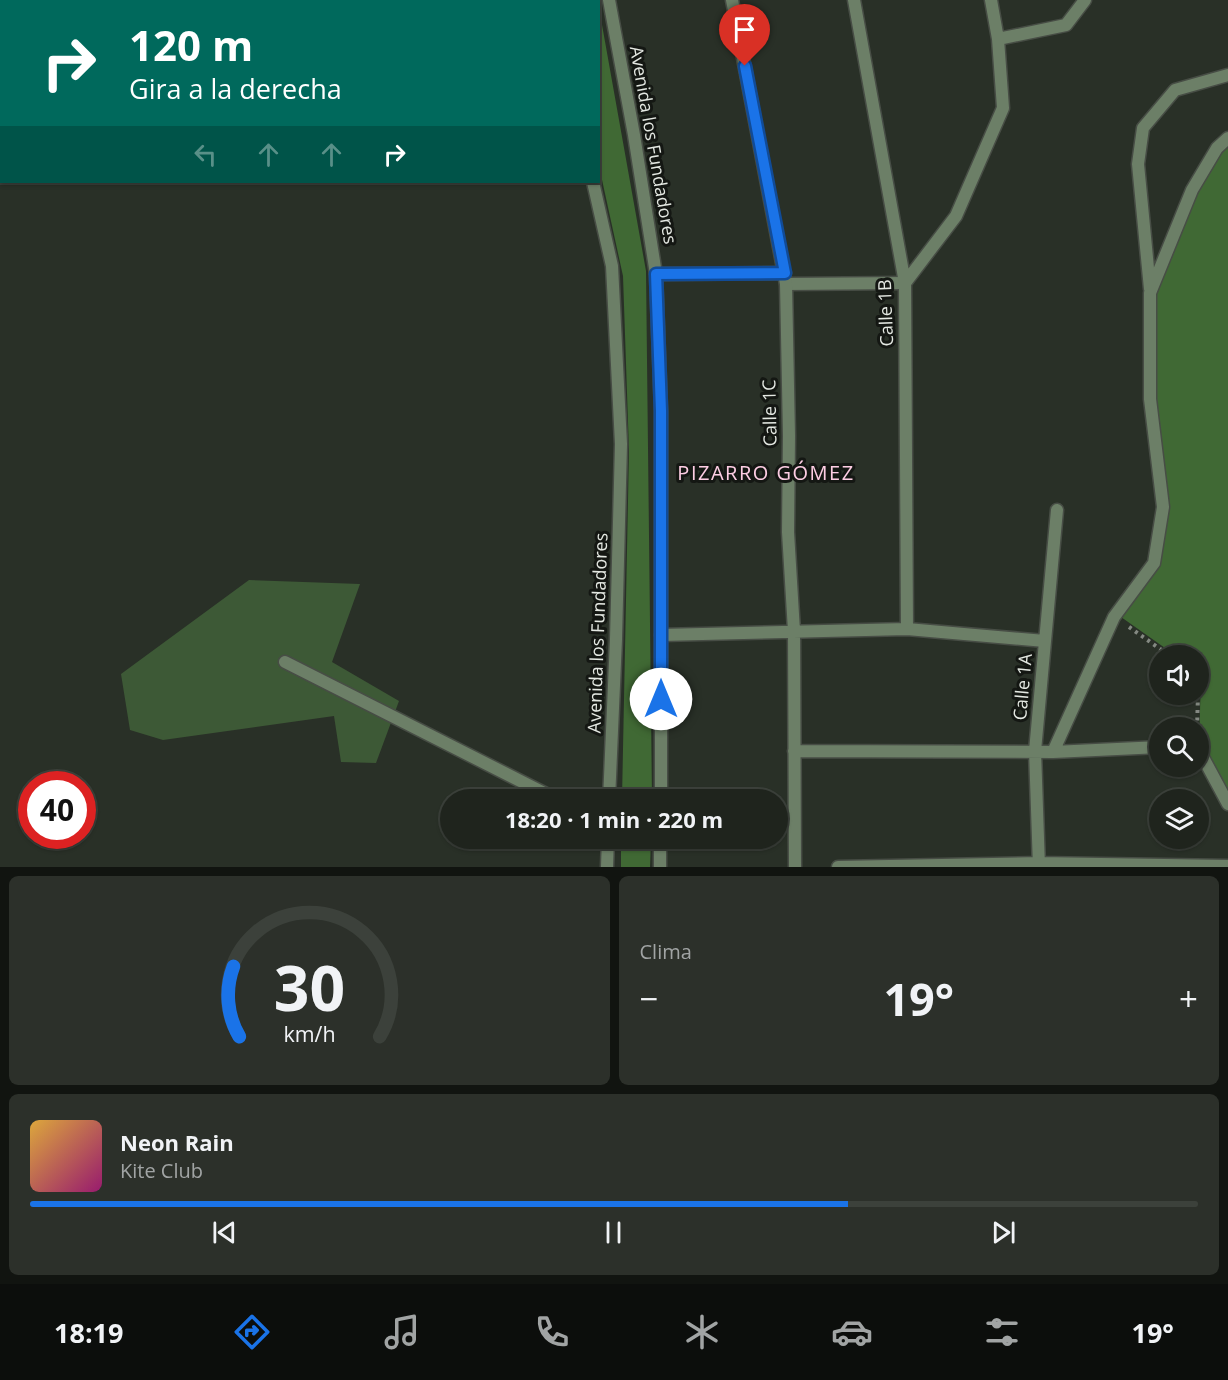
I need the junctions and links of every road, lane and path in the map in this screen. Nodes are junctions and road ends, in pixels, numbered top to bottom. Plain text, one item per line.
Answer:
1 (609, 0) edge
2 (732, 0) edge
3 (854, 0) edge
4 (991, 0) edge
5 (1085, 0) edge
6 (998, 39) junction
7 (1228, 75) edge
8 (1228, 138) edge
9 (593, 183) edge
10 (656, 274) junction
11 (785, 279) junction
12 (905, 283) junction
13 (1150, 293) junction
14 (1057, 510) dead end
15 (1114, 617) junction
16 (907, 629) junction
17 (794, 631) junction
18 (661, 635) junction
19 (1046, 641) junction
20 (1154, 645) edge
21 (285, 662) dead end
22 (1149, 748) edge
23 (794, 751) junction
24 (1035, 751) junction
25 (1053, 752) junction
26 (1209, 769) edge
27 (536, 789) edge
28 (609, 789) edge
29 (661, 789) edge
30 (1228, 804) edge
31 (608, 849) edge
32 (660, 849) edge
33 (1039, 865) edge
34 (1228, 866) edge
35 (607, 867) edge
36 (660, 867) edge
37 (795, 867) edge
38 (838, 867) edge

1 - 10 street, Avenida los Fundadores
2 - 11 street, Calle 1C
3 - 12 street, Calle 1B
4 - 6 street
5 - 6 street
6 - 12 street
7 - 13 street
8 - 13 street
9 - 28 street, Avenida los Fundadores
10 - 11 street
10 - 18 street, Avenida los Fundadores
11 - 12 street
11 - 17 street, Calle 1C
12 - 16 street, Calle 1B
13 - 15 street
14 - 19 street, Calle 1A
15 - 20 path
15 - 25 street
16 - 17 street
16 - 19 street
17 - 18 street
17 - 23 street, Calle 1C
18 - 29 street, Avenida los Fundadores
19 - 24 street, Calle 1A
21 - 27 street
22 - 25 street
23 - 24 street
23 - 37 street, Calle 1C
24 - 25 street
24 - 33 street, Calle 1A
26 - 30 street
31 - 35 street
32 - 36 street
33 - 34 street
33 - 38 street

